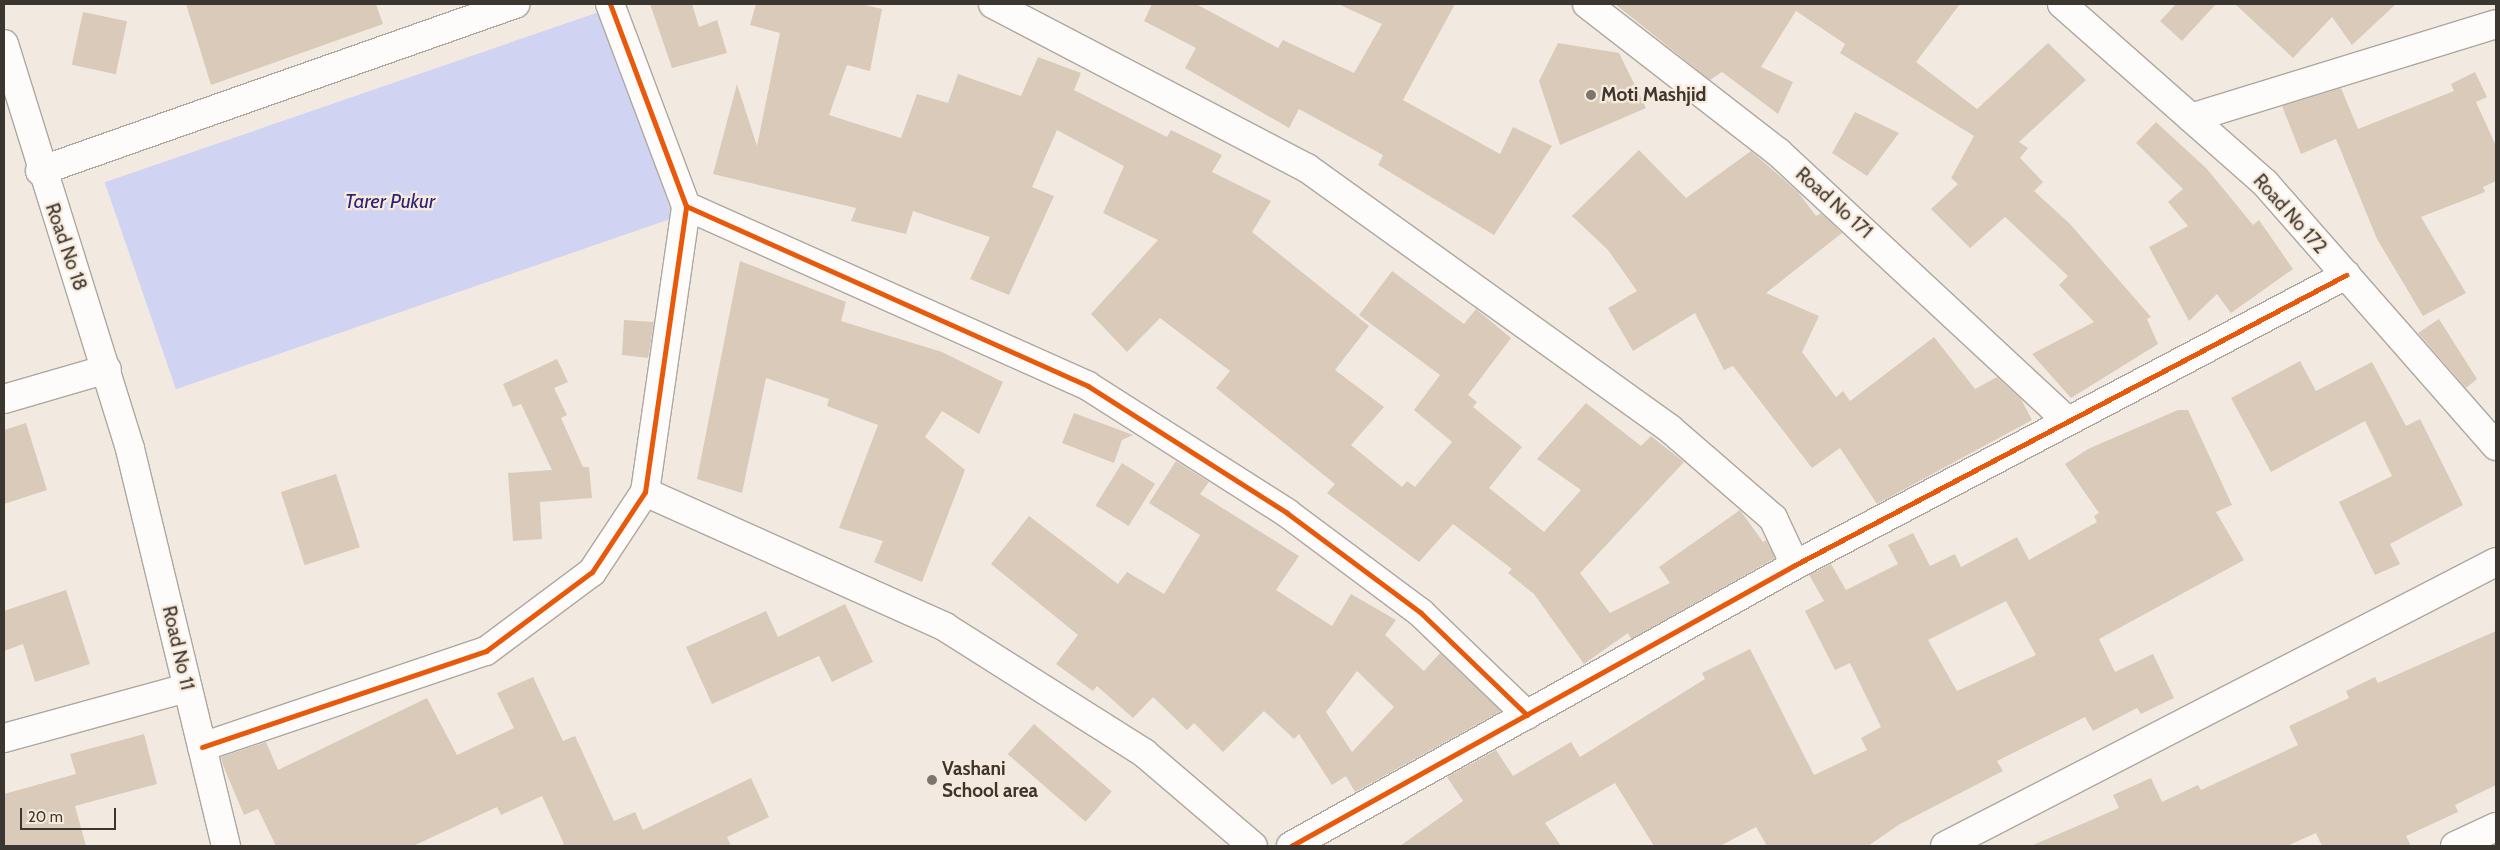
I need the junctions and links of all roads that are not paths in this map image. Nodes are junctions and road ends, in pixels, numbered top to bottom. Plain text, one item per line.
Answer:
1 (515, 4) edge
2 (610, 4) edge
3 (993, 4) edge
4 (1587, 4) edge
5 (2062, 4) edge
6 (2496, 24) edge
7 (4, 44) edge
8 (2191, 118) junction
9 (40, 171) junction
10 (686, 206) junction
11 (2346, 275) junction
12 (107, 369) junction
13 (4, 399) edge
14 (2066, 420) junction
15 (2496, 446) edge
16 (130, 449) joint
17 (645, 492) junction
18 (2496, 562) edge
19 (1795, 565) junction
20 (187, 688) junction
21 (1527, 715) junction
22 (4, 738) edge
23 (202, 747) junction
24 (2496, 827) edge
25 (1958, 843) edge
26 (226, 846) edge
27 (1253, 846) edge
28 (1291, 846) edge
29 (2455, 846) edge

1 - 9 street
2 - 10 street
3 - 19 street
4 - 14 street, Road No 171
5 - 8 street, Road No 172
6 - 8 street
7 - 9 street, Road No 18
8 - 11 street, Road No 172
9 - 12 street, Road No 18
10 - 17 street
10 - 21 street
11 - 14 street
11 - 15 street, Road No 172
12 - 13 street
12 - 16 street, Road No 18
14 - 19 street
16 - 20 street, Road No 11
17 - 23 street
17 - 27 street
18 - 25 street
19 - 21 street
20 - 22 street
20 - 23 street, Road No 11
21 - 28 street
23 - 26 street, Road No 11
24 - 29 street

